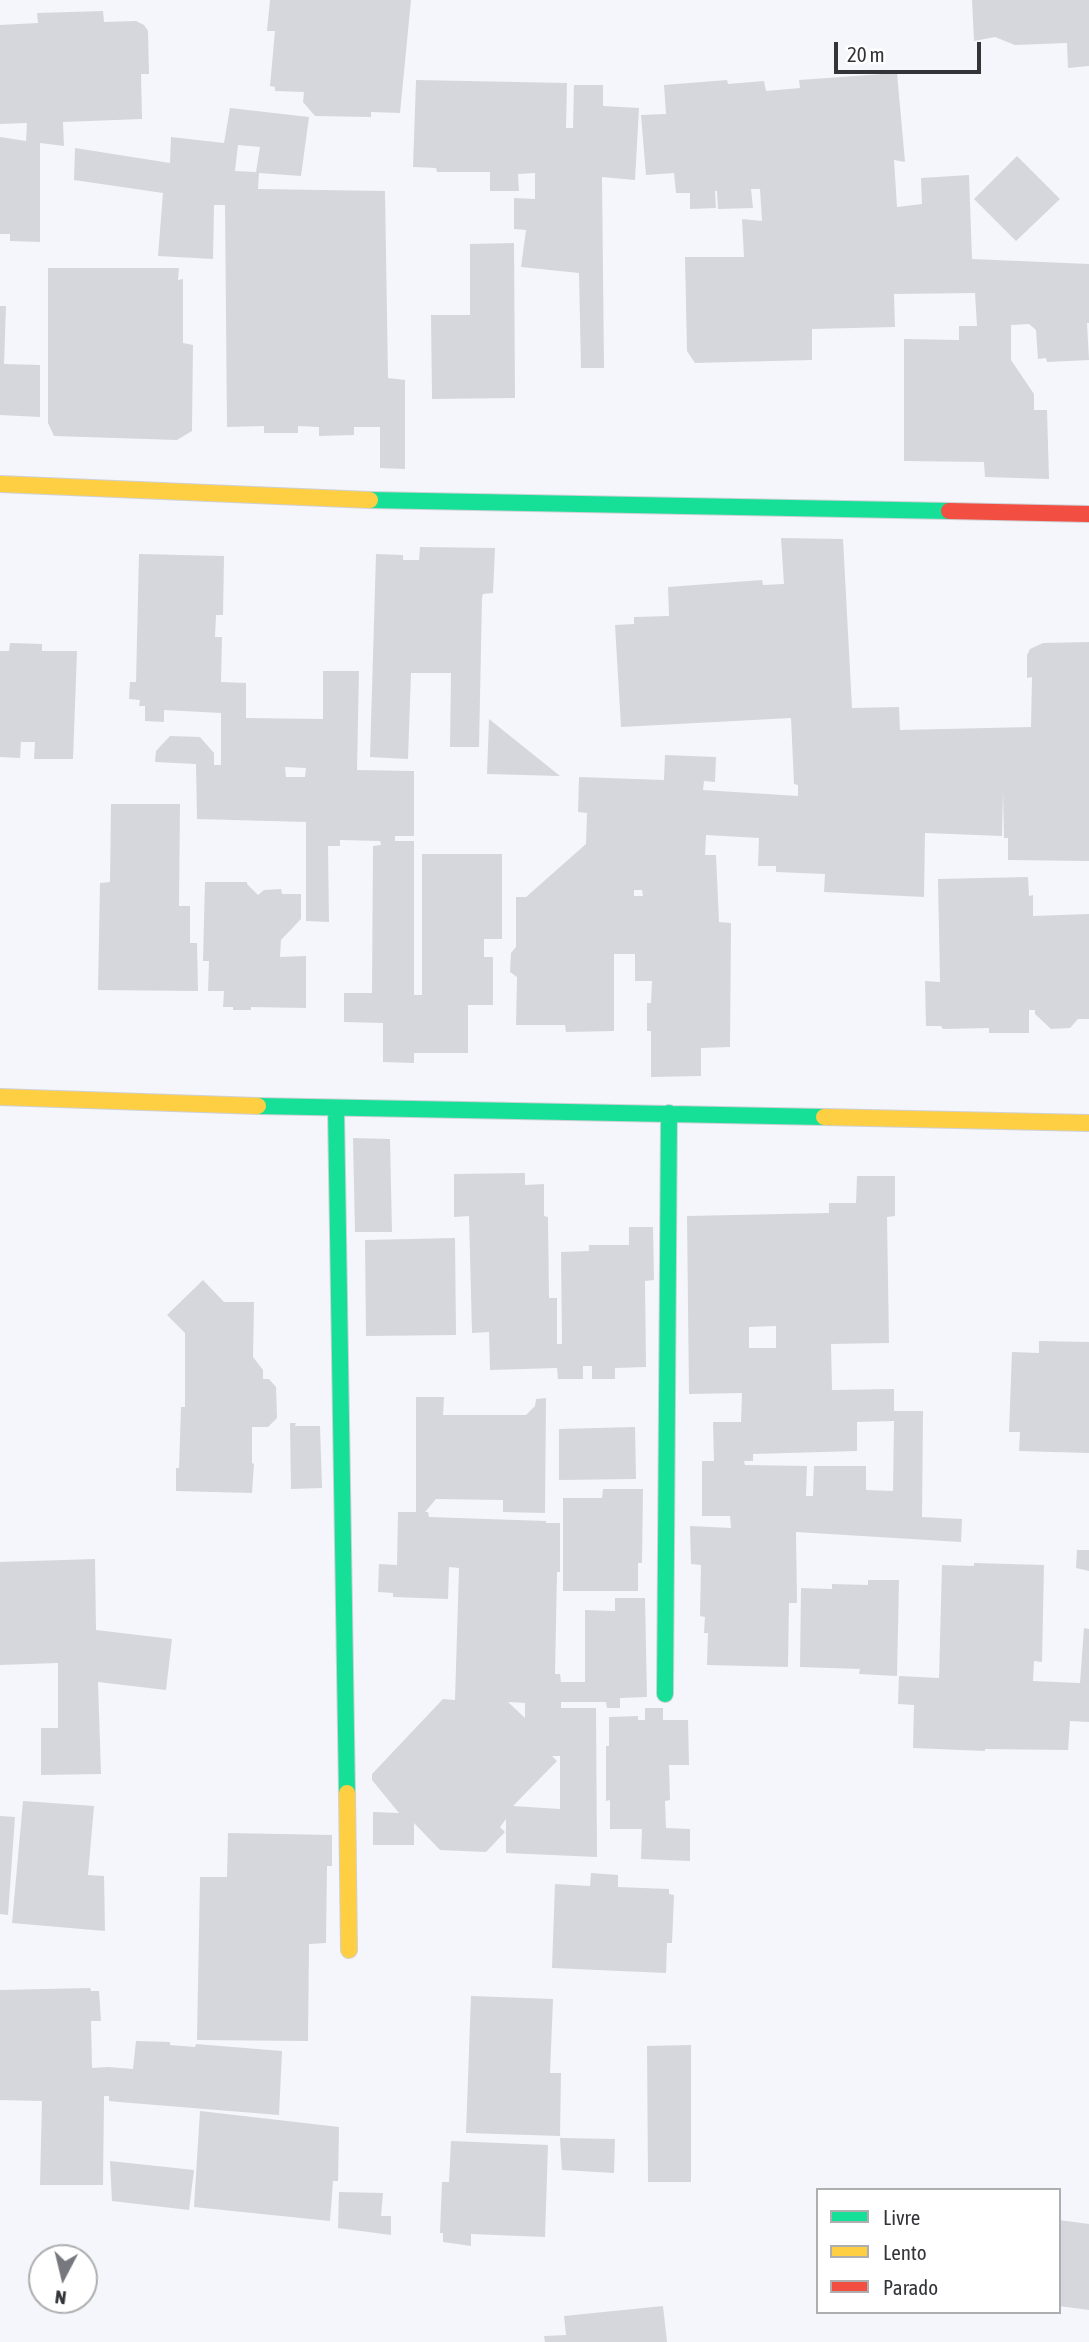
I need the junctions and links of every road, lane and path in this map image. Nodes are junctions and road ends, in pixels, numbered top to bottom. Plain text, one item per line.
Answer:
1 (0, 484) edge
2 (1089, 514) edge
3 (0, 1097) edge
4 (336, 1109) junction
5 (668, 1113) junction
6 (1089, 1123) edge
7 (665, 1694) dead end
8 (349, 1950) dead end

1 - 2 street
3 - 4 street
4 - 5 street
4 - 8 street
5 - 6 street
5 - 7 street

